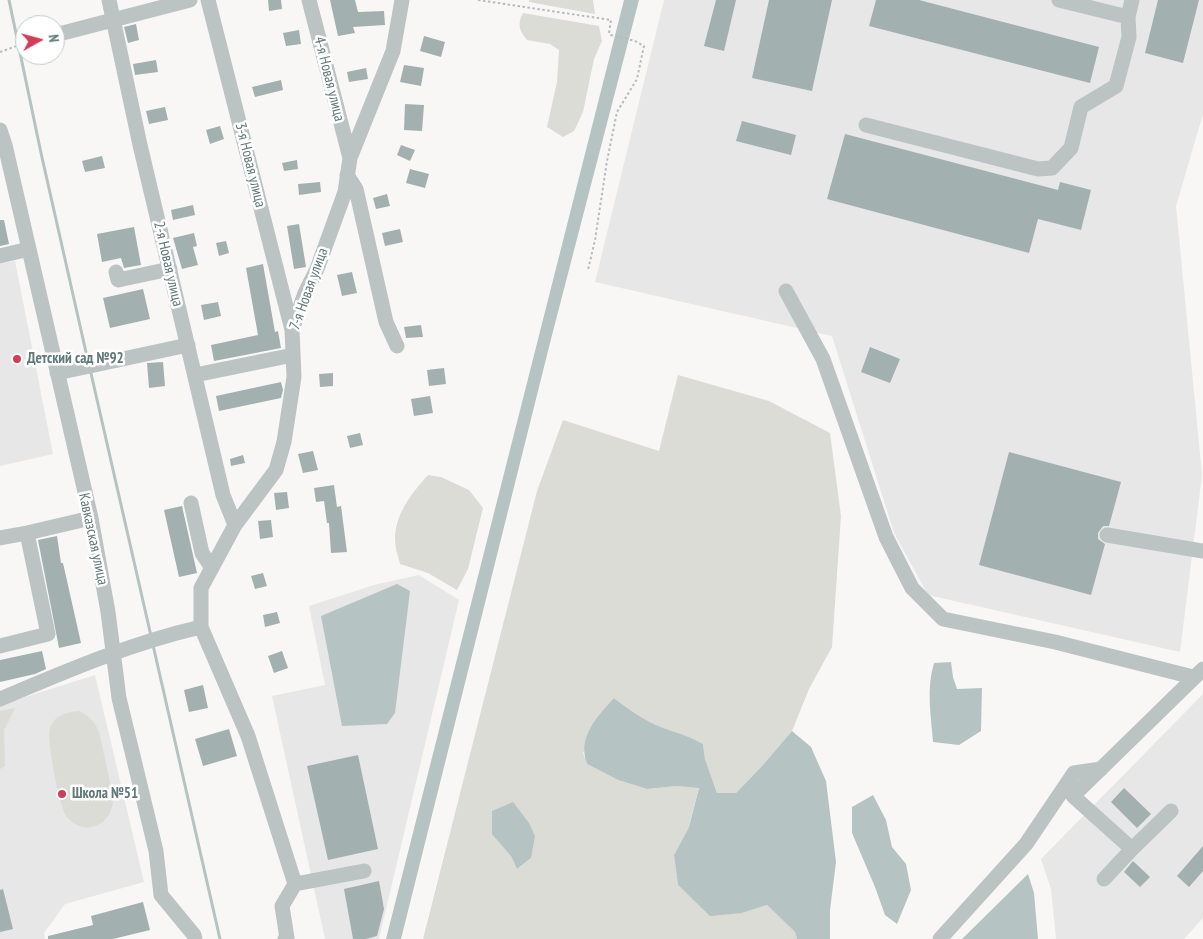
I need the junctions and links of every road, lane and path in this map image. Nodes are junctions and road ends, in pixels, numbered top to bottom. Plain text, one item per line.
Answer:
1 (108, 0) edge
2 (190, 0) edge
3 (208, 0) edge
4 (309, 0) edge
5 (402, 0) edge
6 (478, 0) edge
7 (1059, 0) edge
8 (1132, 0) edge
9 (1128, 17) junction
10 (113, 21) junction
11 (65, 33) edge
12 (15, 46) edge
13 (0, 52) edge
14 (866, 125) dead end
15 (0, 130) edge
16 (350, 158) junction
17 (347, 175) junction
18 (29, 249) junction
19 (0, 256) edge
20 (170, 268) junction
21 (588, 270) dead end
22 (116, 272) dead end
23 (786, 291) dead end
24 (292, 330) junction
25 (188, 344) junction
26 (397, 346) dead end
27 (293, 356) junction
28 (57, 373) junction
29 (195, 375) junction
30 (192, 503) dead end
31 (91, 518) junction
32 (235, 525) junction
33 (26, 533) junction
34 (1107, 534) dead end
35 (0, 538) edge
36 (1203, 551) edge
37 (212, 568) junction
38 (201, 627) junction
39 (0, 646) edge
40 (112, 652) junction
41 (1198, 673) edge
42 (0, 699) edge
43 (1101, 768) junction
44 (1171, 811) dead end
45 (1132, 849) junction
46 (364, 871) dead end
47 (1104, 879) dead end
48 (295, 884) junction
49 (190, 938) edge
50 (286, 939) edge
51 (940, 939) edge

1 - 10 street, 2-я Новая улица
2 - 10 street
3 - 24 street, 3-я Новая улица
4 - 16 street, 4-я Новая улица
5 - 16 street, 7-я Новая улица
6 - 21 path
7 - 9 street
8 - 9 street
9 - 14 street
10 - 11 street
10 - 20 street, 2-я Новая улица
12 - 13 path
15 - 18 street, Кавказская улица
16 - 17 street, 7-я Новая улица
17 - 24 street, 7-я Новая улица
17 - 26 street
18 - 19 street
18 - 28 street, Кавказская улица
20 - 22 street
20 - 25 street, 2-я Новая улица
23 - 41 street
24 - 27 street, 7-я Новая улица
25 - 28 street
25 - 29 street, 2-я Новая улица
27 - 29 street
27 - 32 street, 7-я Новая улица
28 - 31 street, Кавказская улица
29 - 32 street, 2-я Новая улица
30 - 37 street
31 - 33 street
31 - 40 street, Кавказская улица
32 - 37 street, 7-я Новая улица
33 - 35 street
33 - 39 street
34 - 36 street
37 - 38 street, 7-я Новая улица
38 - 40 street
38 - 48 street
40 - 42 street
40 - 49 street, Кавказская улица
41 - 43 street
43 - 45 street
43 - 51 street
44 - 45 street
45 - 47 street
46 - 48 street
48 - 50 street

